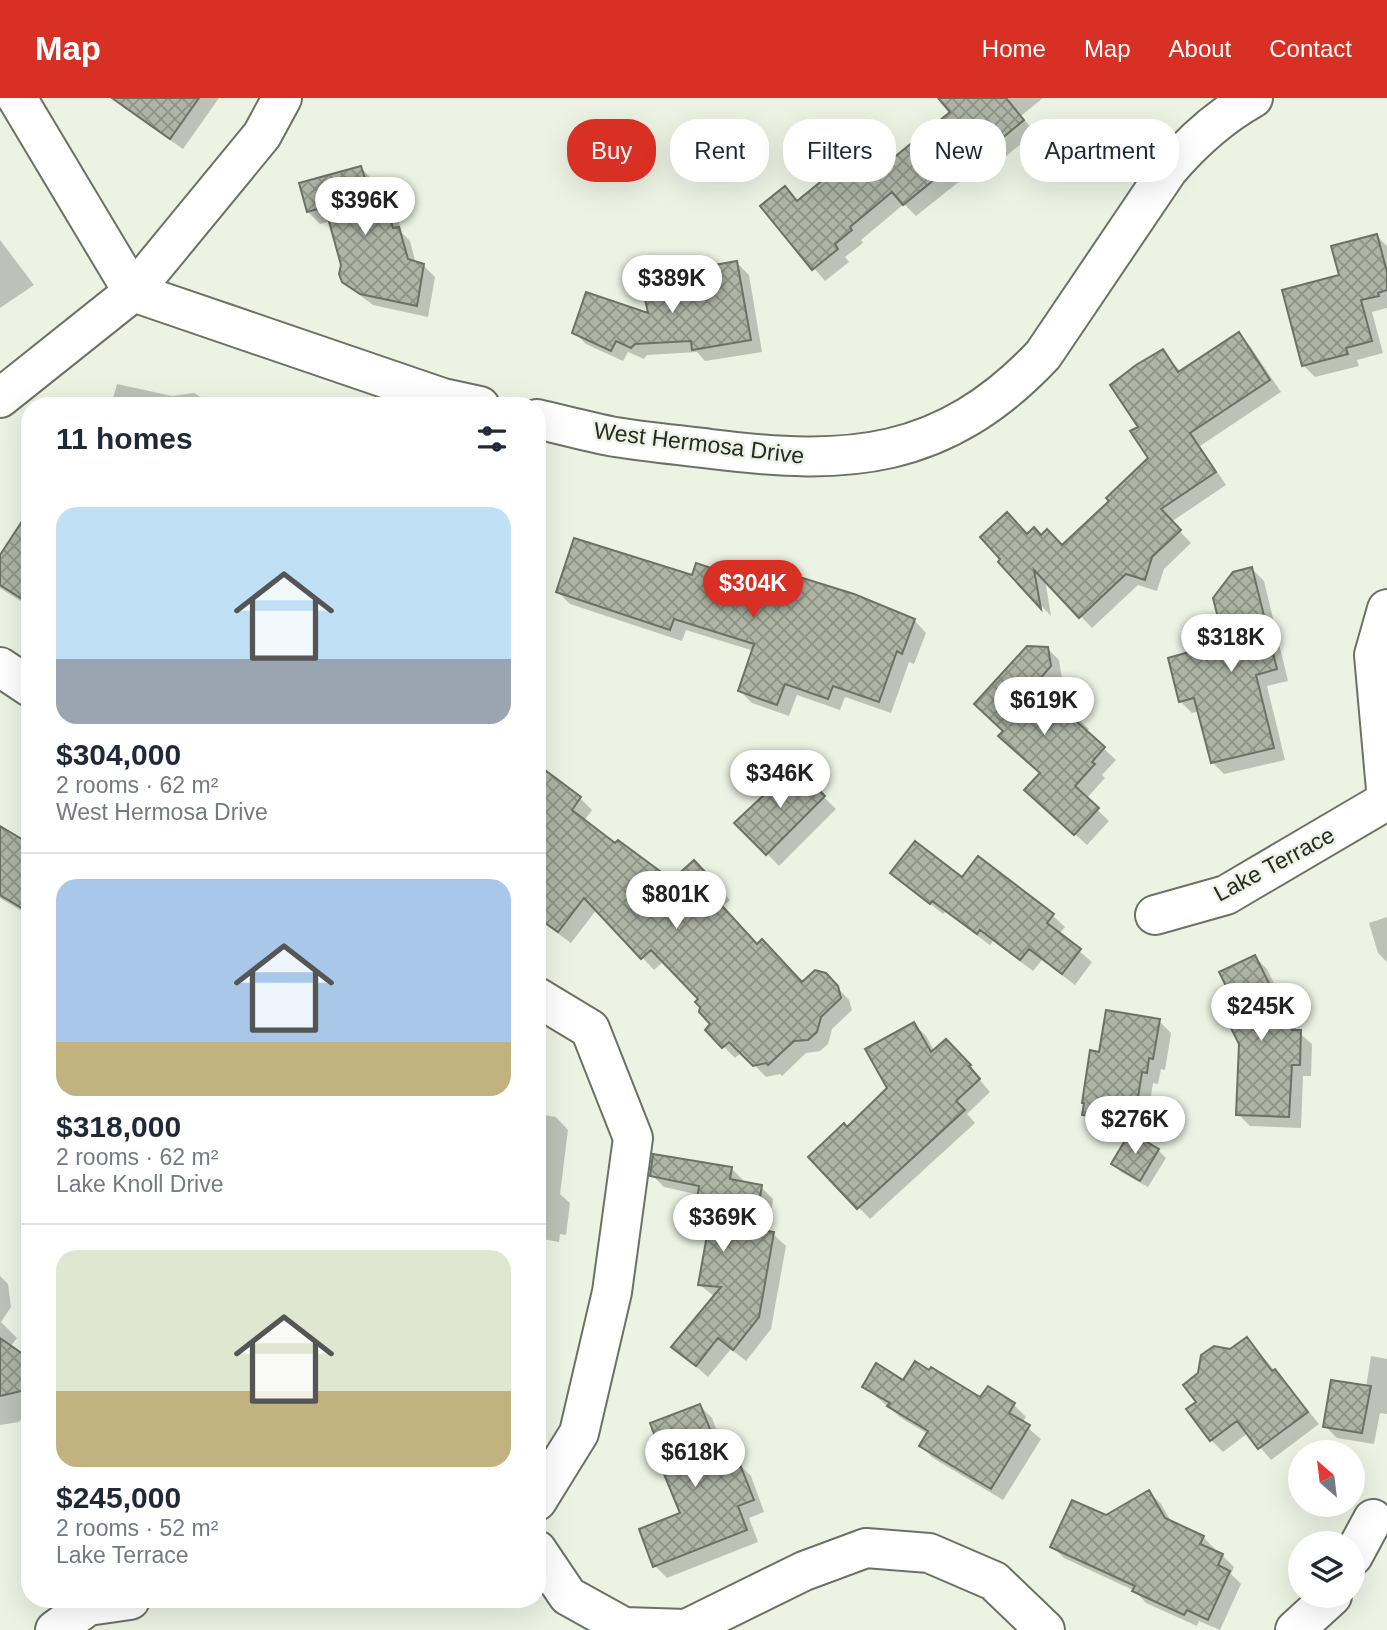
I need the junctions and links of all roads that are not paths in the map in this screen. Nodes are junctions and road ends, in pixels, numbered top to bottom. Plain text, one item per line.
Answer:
1 (18, 98) edge
2 (282, 98) edge
3 (1253, 98) edge
4 (133, 292) junction
5 (440, 397) edge
6 (0, 398) edge
7 (546, 421) edge
8 (1387, 609) edge
9 (0, 667) edge
10 (21, 681) edge
11 (1387, 801) edge
12 (1155, 915) dead end
13 (546, 1002) edge
14 (546, 1486) edge
15 (1373, 1519) dead end
16 (1365, 1534) edge
17 (546, 1563) edge
18 (85, 1608) edge
19 (1319, 1608) edge
20 (55, 1630) edge
21 (1045, 1630) edge
22 (1295, 1630) edge

1 - 4 street
2 - 4 street
3 - 7 street, West Hermosa Drive
4 - 5 street
4 - 6 street
8 - 11 street
9 - 10 street
11 - 12 street, Lake Terrace
13 - 14 street
15 - 16 street
17 - 21 street
18 - 20 street
19 - 22 street

